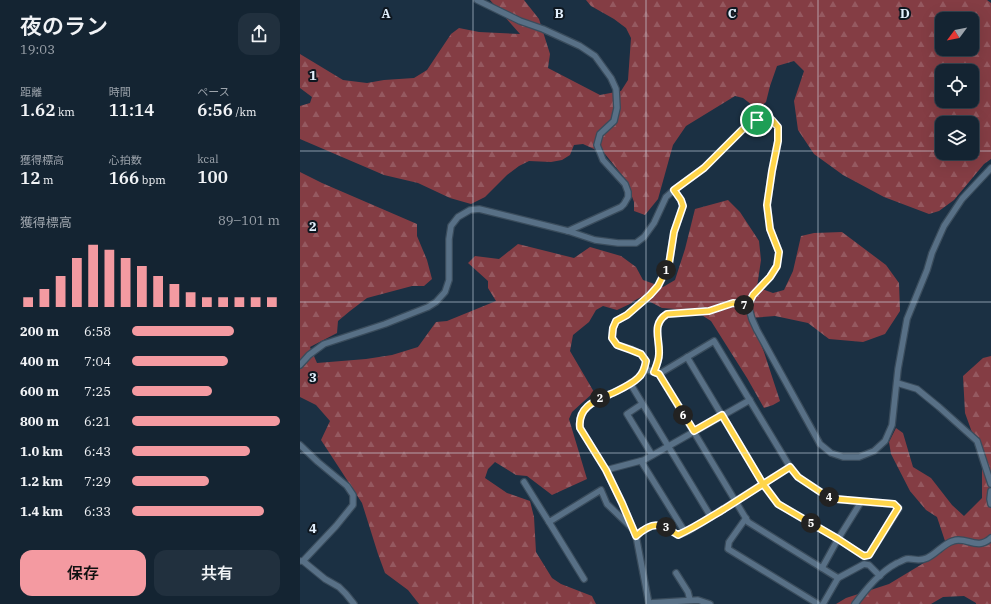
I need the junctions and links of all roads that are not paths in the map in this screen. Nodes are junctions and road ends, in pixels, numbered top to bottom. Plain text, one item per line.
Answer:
1 (477, 0) edge
2 (991, 168) edge
3 (674, 190) junction
4 (568, 231) junction
5 (748, 305) junction
6 (687, 357) junction
7 (300, 365) edge
8 (644, 369) junction
9 (656, 373) junction
10 (897, 383) junction
11 (630, 384) junction
12 (750, 400) junction
13 (642, 404) junction
14 (722, 415) junction
15 (694, 431) junction
16 (300, 445) edge
17 (668, 446) junction
18 (652, 455) junction
19 (641, 461) junction
20 (790, 467) junction
21 (606, 470) junction
22 (524, 482) dead end
23 (763, 484) junction
24 (991, 484) edge
25 (991, 491) edge
26 (736, 501) junction
27 (861, 502) junction
28 (991, 504) edge
29 (711, 516) junction
30 (746, 518) junction
31 (549, 522) junction
32 (634, 529) junction
33 (685, 532) junction
34 (636, 536) junction
35 (991, 538) edge
36 (838, 539) junction
37 (302, 561) edge
38 (822, 568) junction
39 (676, 573) dead end
40 (880, 576) junction
41 (838, 578) junction
42 (584, 579) dead end
43 (690, 600) junction
44 (649, 603) edge
45 (707, 603) edge
46 (354, 604) edge
47 (818, 604) edge
48 (823, 604) edge
49 (855, 604) edge

1 - 4 street
2 - 10 street
3 - 4 street
3 - 5 street
3 - 8 street
4 - 7 street
5 - 9 street
5 - 10 street
6 - 9 street
6 - 12 street
6 - 14 street
8 - 9 street
8 - 11 street
9 - 15 street
10 - 24 street
11 - 13 street
11 - 21 street
12 - 14 street
12 - 20 street
13 - 17 street
13 - 18 street
14 - 15 street
14 - 23 street
15 - 17 street
15 - 26 street
16 - 37 street
17 - 18 street
17 - 29 street
18 - 19 street
19 - 21 street
19 - 33 street
20 - 23 street
20 - 27 street
21 - 32 street
22 - 31 street
23 - 26 street
23 - 36 street
25 - 28 street
26 - 29 street
26 - 30 street
27 - 36 street
27 - 36 street
29 - 33 street
30 - 38 street
30 - 47 street
31 - 32 street
31 - 42 street
32 - 34 street
33 - 34 street
34 - 44 street
35 - 40 street
36 - 38 street
37 - 46 street
38 - 41 street
39 - 43 street
40 - 41 street
40 - 49 street
41 - 48 street
43 - 44 street
43 - 45 street

